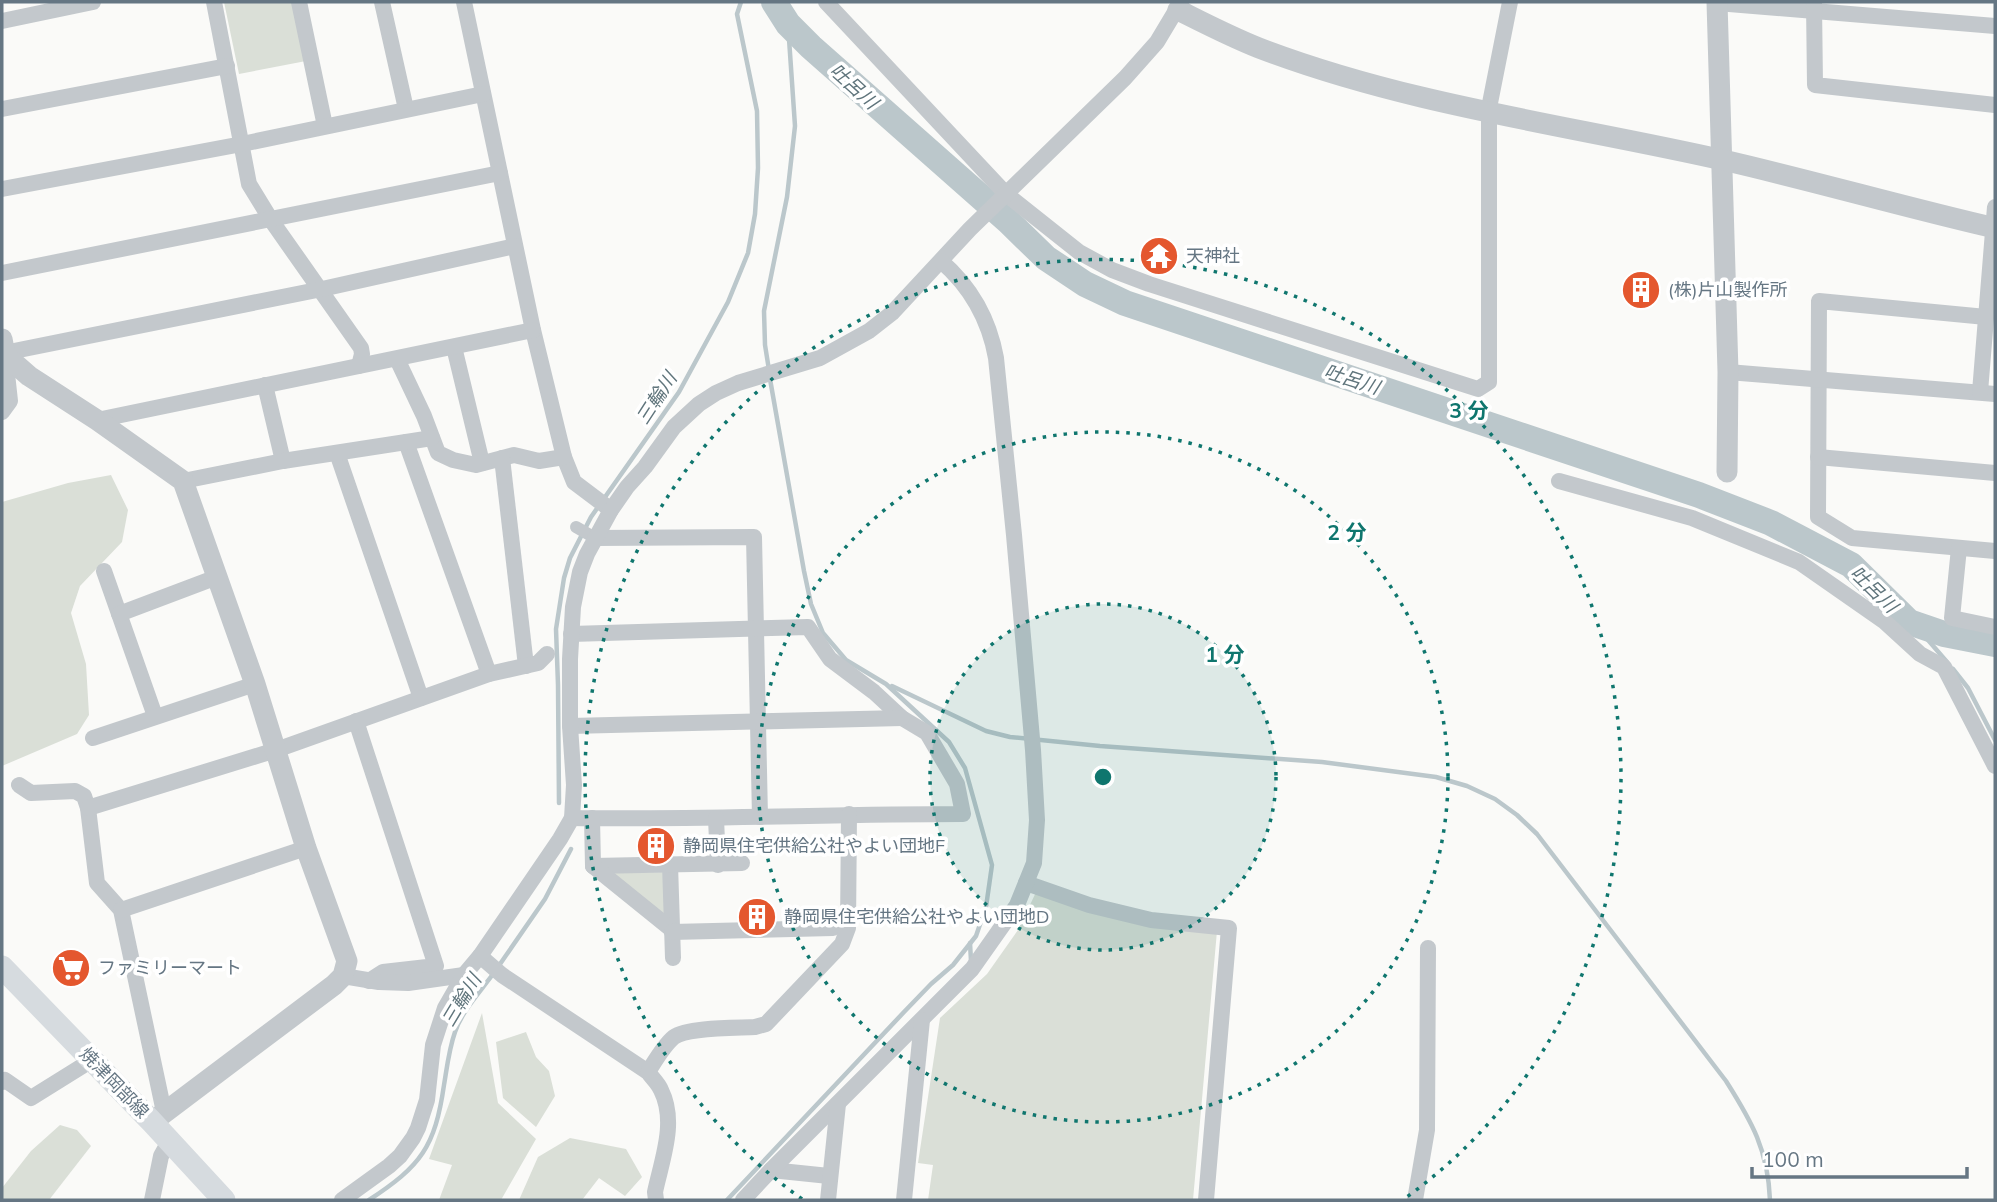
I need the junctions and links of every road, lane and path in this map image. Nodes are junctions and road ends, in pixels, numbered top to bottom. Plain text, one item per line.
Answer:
1 (93, 2) edge
2 (214, 2) edge
3 (299, 2) edge
4 (383, 2) edge
5 (464, 2) edge
6 (826, 2) edge
7 (1510, 2) edge
8 (1717, 2) edge
9 (1180, 6) edge
10 (1814, 7) edge
11 (2, 21) edge
12 (1995, 26) edge
13 (227, 66) junction
14 (483, 94) junction
15 (1995, 105) edge
16 (2, 109) edge
17 (406, 109) junction
18 (1489, 112) junction
19 (325, 126) junction
20 (242, 144) junction
21 (1723, 160) junction
22 (499, 173) junction
23 (2, 189) edge
24 (1006, 194) junction
25 (271, 219) junction
26 (1994, 221) edge
27 (515, 246) junction
28 (941, 261) junction
29 (2, 273) edge
30 (322, 289) junction
31 (1986, 317) junction
32 (533, 330) junction
33 (454, 347) junction
34 (4, 349) edge
35 (397, 359) junction
36 (359, 366) junction
37 (1728, 372) junction
38 (1819, 379) junction
39 (265, 385) junction
40 (1988, 393) edge
41 (2, 412) edge
42 (97, 420) junction
43 (432, 438) junction
44 (405, 442) junction
45 (337, 453) junction
46 (564, 457) junction
47 (1818, 457) junction
48 (502, 458) junction
49 (283, 461) junction
50 (482, 463) junction
51 (1727, 472) dead end
52 (1995, 473) edge
53 (183, 481) junction
54 (1559, 481) dead end
55 (611, 510) junction
56 (576, 527) dead end
57 (595, 538) junction
58 (1959, 548) junction
59 (1995, 551) edge
60 (104, 571) dead end
61 (217, 577) junction
62 (119, 614) junction
63 (1995, 627) edge
64 (755, 628) junction
65 (570, 634) junction
66 (547, 654) dead end
67 (526, 666) junction
68 (489, 674) junction
69 (255, 684) junction
70 (421, 698) junction
71 (155, 716) junction
72 (902, 718) junction
73 (356, 721) junction
74 (758, 722) junction
75 (570, 726) junction
76 (93, 738) dead end
77 (276, 750) junction
78 (1995, 766) edge
79 (19, 785) dead end
80 (88, 808) junction
81 (849, 814) junction
82 (760, 817) junction
83 (572, 818) junction
84 (592, 818) junction
85 (716, 818) junction
86 (306, 848) junction
87 (742, 863) dead end
88 (670, 864) junction
89 (718, 864) junction
90 (593, 866) junction
91 (1026, 883) junction
92 (121, 910) junction
93 (833, 928) dead end
94 (672, 931) junction
95 (1428, 948) dead end
96 (480, 956) junction
97 (673, 958) dead end
98 (2, 967) edge
99 (464, 975) junction
100 (343, 976) junction
101 (369, 981) junction
102 (922, 1020) junction
103 (92, 1060) junction
104 (648, 1072) junction
105 (2, 1082) edge
106 (838, 1104) junction
107 (158, 1117) junction
108 (170, 1140) junction
109 (771, 1170) junction
110 (829, 1176) junction
111 (152, 1200) edge
112 (224, 1200) edge
113 (342, 1200) edge
114 (656, 1200) edge
115 (743, 1200) edge
116 (828, 1200) edge
117 (904, 1200) edge
118 (1206, 1200) edge
119 (1416, 1200) edge

1 - 11 street
2 - 13 street
3 - 19 street
4 - 17 street
5 - 14 street
6 - 24 street
7 - 18 street
8 - 10 street
8 - 21 street
9 - 18 street
9 - 24 street
10 - 12 street
10 - 15 street
13 - 16 street
13 - 20 street
14 - 17 street
14 - 22 street
17 - 19 street
18 - 21 street
18 - 24 street
19 - 20 street
20 - 23 street
20 - 25 street
21 - 26 street
21 - 37 street
22 - 25 street
22 - 27 street
24 - 28 street
25 - 29 street
25 - 30 street
26 - 31 street
27 - 30 street
27 - 32 street
28 - 55 street
28 - 91 street
30 - 34 street
30 - 36 street
31 - 38 street
31 - 40 street
32 - 33 street
32 - 46 street
33 - 35 street
33 - 50 street
34 - 41 street
34 - 42 street
35 - 36 street
35 - 43 street
36 - 39 street
37 - 38 street
37 - 51 street
38 - 40 street
38 - 47 street
39 - 42 street
39 - 49 street
42 - 53 street
43 - 44 street
43 - 50 street
44 - 45 street
44 - 68 street
45 - 49 street
45 - 70 street
46 - 48 street
46 - 55 street
47 - 52 street
47 - 58 street
48 - 50 street
48 - 67 street
49 - 53 street
53 - 61 street
54 - 78 street
55 - 57 street
56 - 57 street
57 - 64 street
57 - 65 street
58 - 59 street
58 - 63 street
60 - 62 street
61 - 62 street
61 - 69 street
62 - 71 street
64 - 65 street
64 - 72 street
64 - 74 street
65 - 75 street
66 - 67 street
67 - 68 street
68 - 70 street
69 - 71 street
69 - 77 street
70 - 73 street
71 - 76 street
72 - 74 street
72 - 81 street
73 - 77 street
73 - 101 street
74 - 75 street
74 - 82 street
75 - 83 street
77 - 80 street
77 - 86 street
79 - 80 street
80 - 92 street
81 - 82 street
81 - 104 street
82 - 85 street
83 - 84 street
83 - 96 street
84 - 85 street
84 - 90 street
85 - 89 street
86 - 92 street
86 - 100 street
87 - 89 street
88 - 89 street
88 - 90 street
88 - 94 street
90 - 94 street
91 - 102 street
91 - 118 street
92 - 107 street
93 - 94 street
94 - 97 street
95 - 119 street
96 - 99 street
96 - 104 street
98 - 103 main road, 焼津岡部線
99 - 101 street
99 - 113 street
100 - 101 street
100 - 107 street
102 - 106 street
102 - 117 street
103 - 105 street
103 - 107 main road, 焼津岡部線
104 - 114 street
106 - 109 street
106 - 110 street
107 - 108 main road, 焼津岡部線
108 - 111 street
108 - 112 main road, 焼津岡部線
109 - 110 street
109 - 115 street
110 - 116 street

